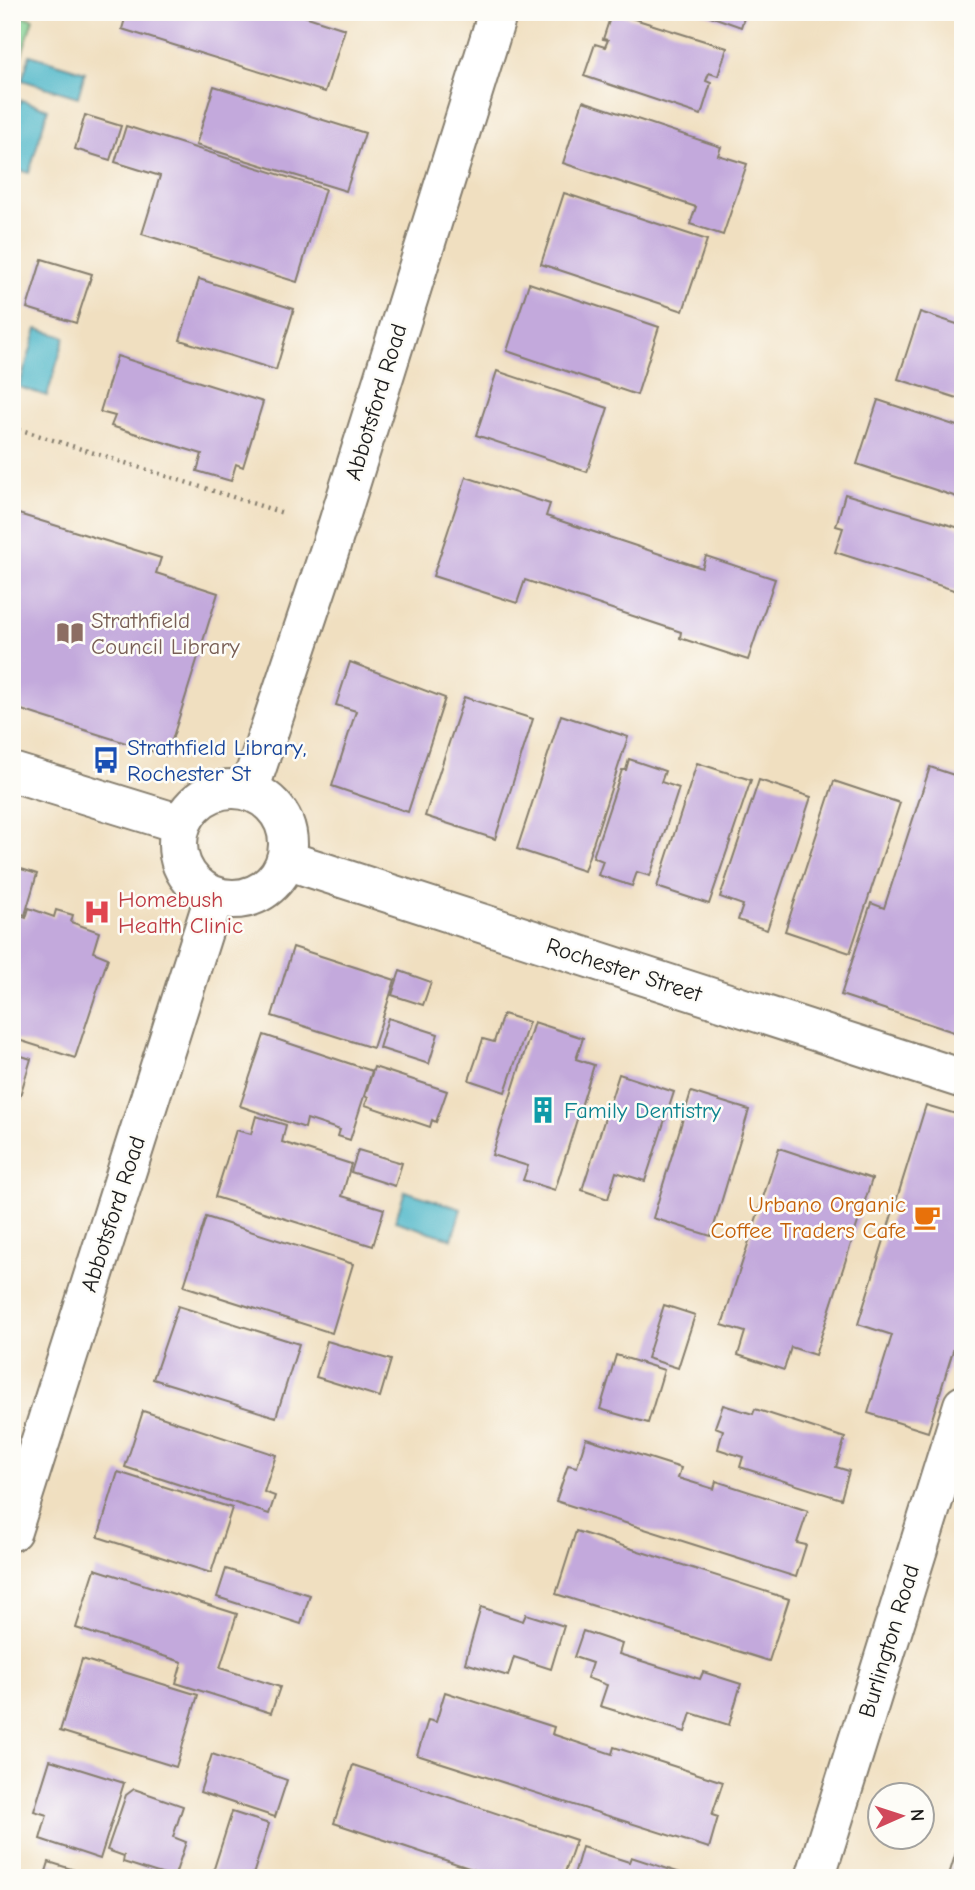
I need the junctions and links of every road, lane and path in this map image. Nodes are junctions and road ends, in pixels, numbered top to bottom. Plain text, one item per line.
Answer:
1 (498, 12) edge
2 (12, 427) edge
3 (283, 513) dead end
4 (12, 772) edge
5 (249, 791) junction
6 (181, 824) junction
7 (286, 860) junction
8 (214, 897) junction
9 (963, 1079) edge
10 (963, 1405) edge
11 (12, 1531) edge
12 (815, 1878) edge

1 - 5 street, Abbotsford Road
2 - 3 path
4 - 6 street
5 - 6 street
5 - 7 street
6 - 8 street
7 - 8 street
7 - 9 street, Rochester Street
8 - 11 street, Abbotsford Road
10 - 12 street, Burlington Road

